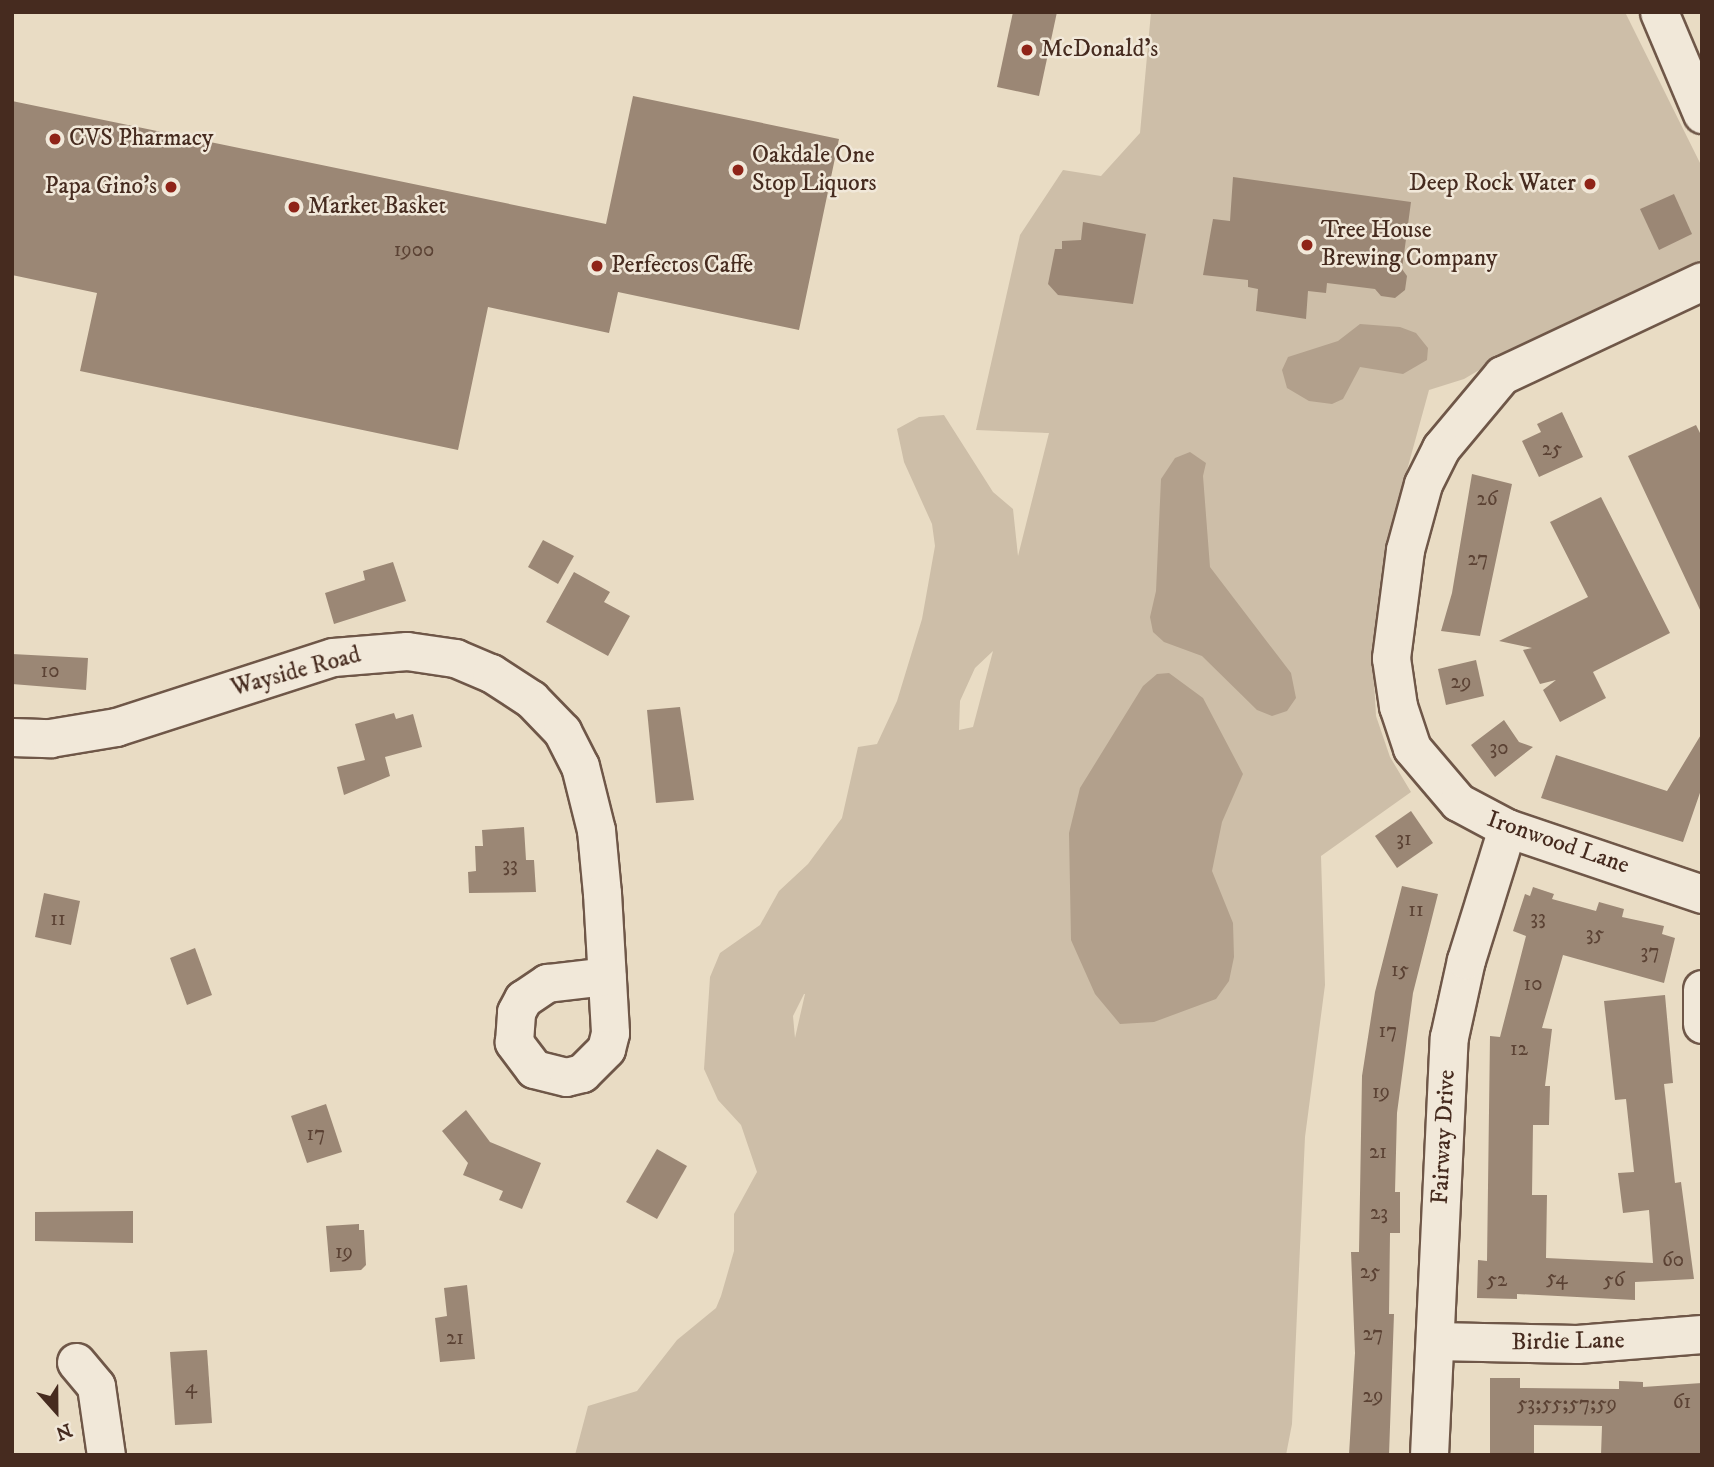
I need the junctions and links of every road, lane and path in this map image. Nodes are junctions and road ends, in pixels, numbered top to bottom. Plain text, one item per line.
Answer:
1 (1659, 12) edge
2 (1702, 114) edge
3 (1702, 281) edge
4 (1702, 309) edge
5 (1470, 419) junction
6 (12, 737) edge
7 (1507, 828) junction
8 (1702, 894) edge
9 (607, 976) dead end
10 (1702, 989) edge
11 (1702, 1024) edge
12 (1702, 1334) edge
13 (1435, 1341) junction
14 (76, 1362) dead end
15 (106, 1455) edge
16 (1429, 1455) edge

1 - 2 street
3 - 5 street, Ironwood Lane
4 - 5 street, Ironwood Lane
5 - 7 street, Ironwood Lane
6 - 9 street, Wayside Road
7 - 8 street, Ironwood Lane
7 - 13 street, Fairway Drive
10 - 11 street
12 - 13 street, Birdie Lane
13 - 16 street, Fairway Drive
14 - 15 street

